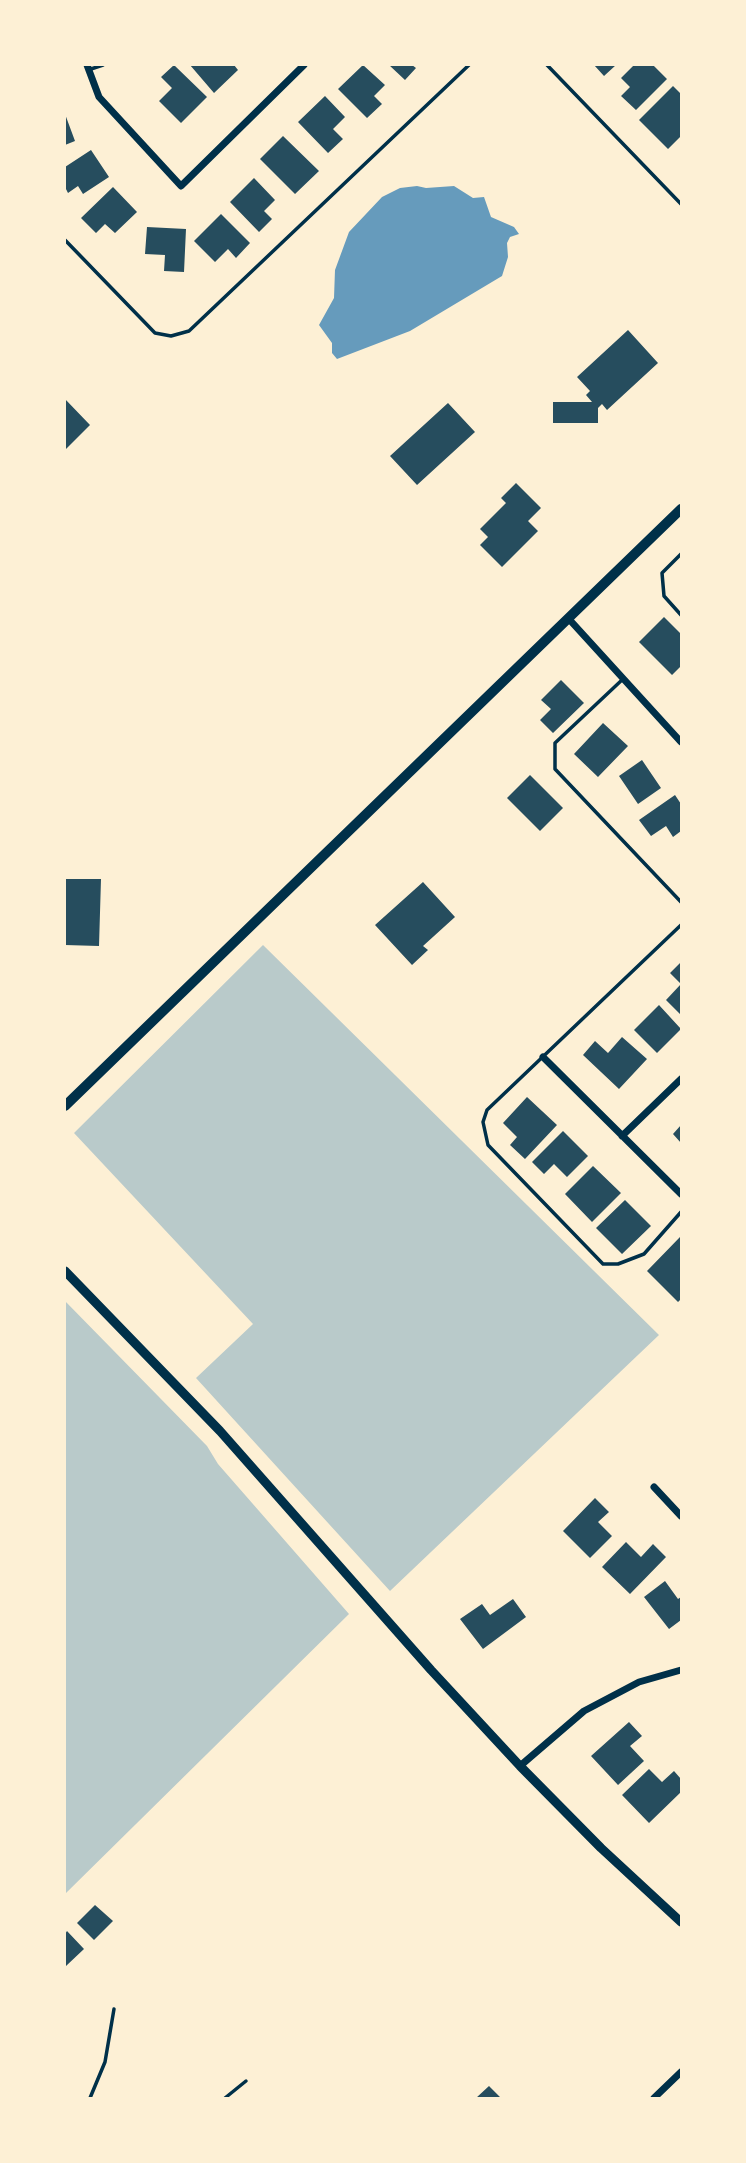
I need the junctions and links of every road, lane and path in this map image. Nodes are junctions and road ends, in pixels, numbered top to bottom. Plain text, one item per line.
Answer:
1 (103, 65) edge
2 (304, 65) edge
3 (469, 65) edge
4 (547, 65) edge
5 (88, 67) edge
6 (681, 204) edge
7 (65, 240) edge
8 (681, 509) edge
9 (681, 554) edge
10 (681, 615) edge
11 (568, 618) junction
12 (623, 680) junction
13 (681, 729) edge
14 (674, 735) junction
15 (681, 742) edge
16 (681, 902) edge
17 (681, 925) edge
18 (543, 1057) junction
19 (681, 1079) edge
20 (65, 1106) edge
21 (622, 1136) junction
22 (681, 1194) edge
23 (681, 1212) edge
24 (65, 1271) edge
25 (653, 1488) dead end
26 (681, 1516) edge
27 (681, 1670) edge
28 (520, 1766) junction
29 (681, 1922) edge
30 (114, 2009) dead end
31 (681, 2072) edge
32 (246, 2081) dead end
33 (90, 2098) edge
34 (225, 2098) edge
35 (654, 2098) edge

1 - 5 lane
2 - 5 street
3 - 7 lane
4 - 6 lane
8 - 11 main road
9 - 10 lane
11 - 12 street
11 - 20 main road
12 - 14 street
12 - 16 lane
13 - 14 street
14 - 15 street
17 - 18 lane
18 - 21 street
18 - 23 lane
19 - 21 street
21 - 22 street
24 - 28 street
25 - 26 street
27 - 28 street
28 - 29 street
30 - 33 lane
31 - 35 street
32 - 34 lane

